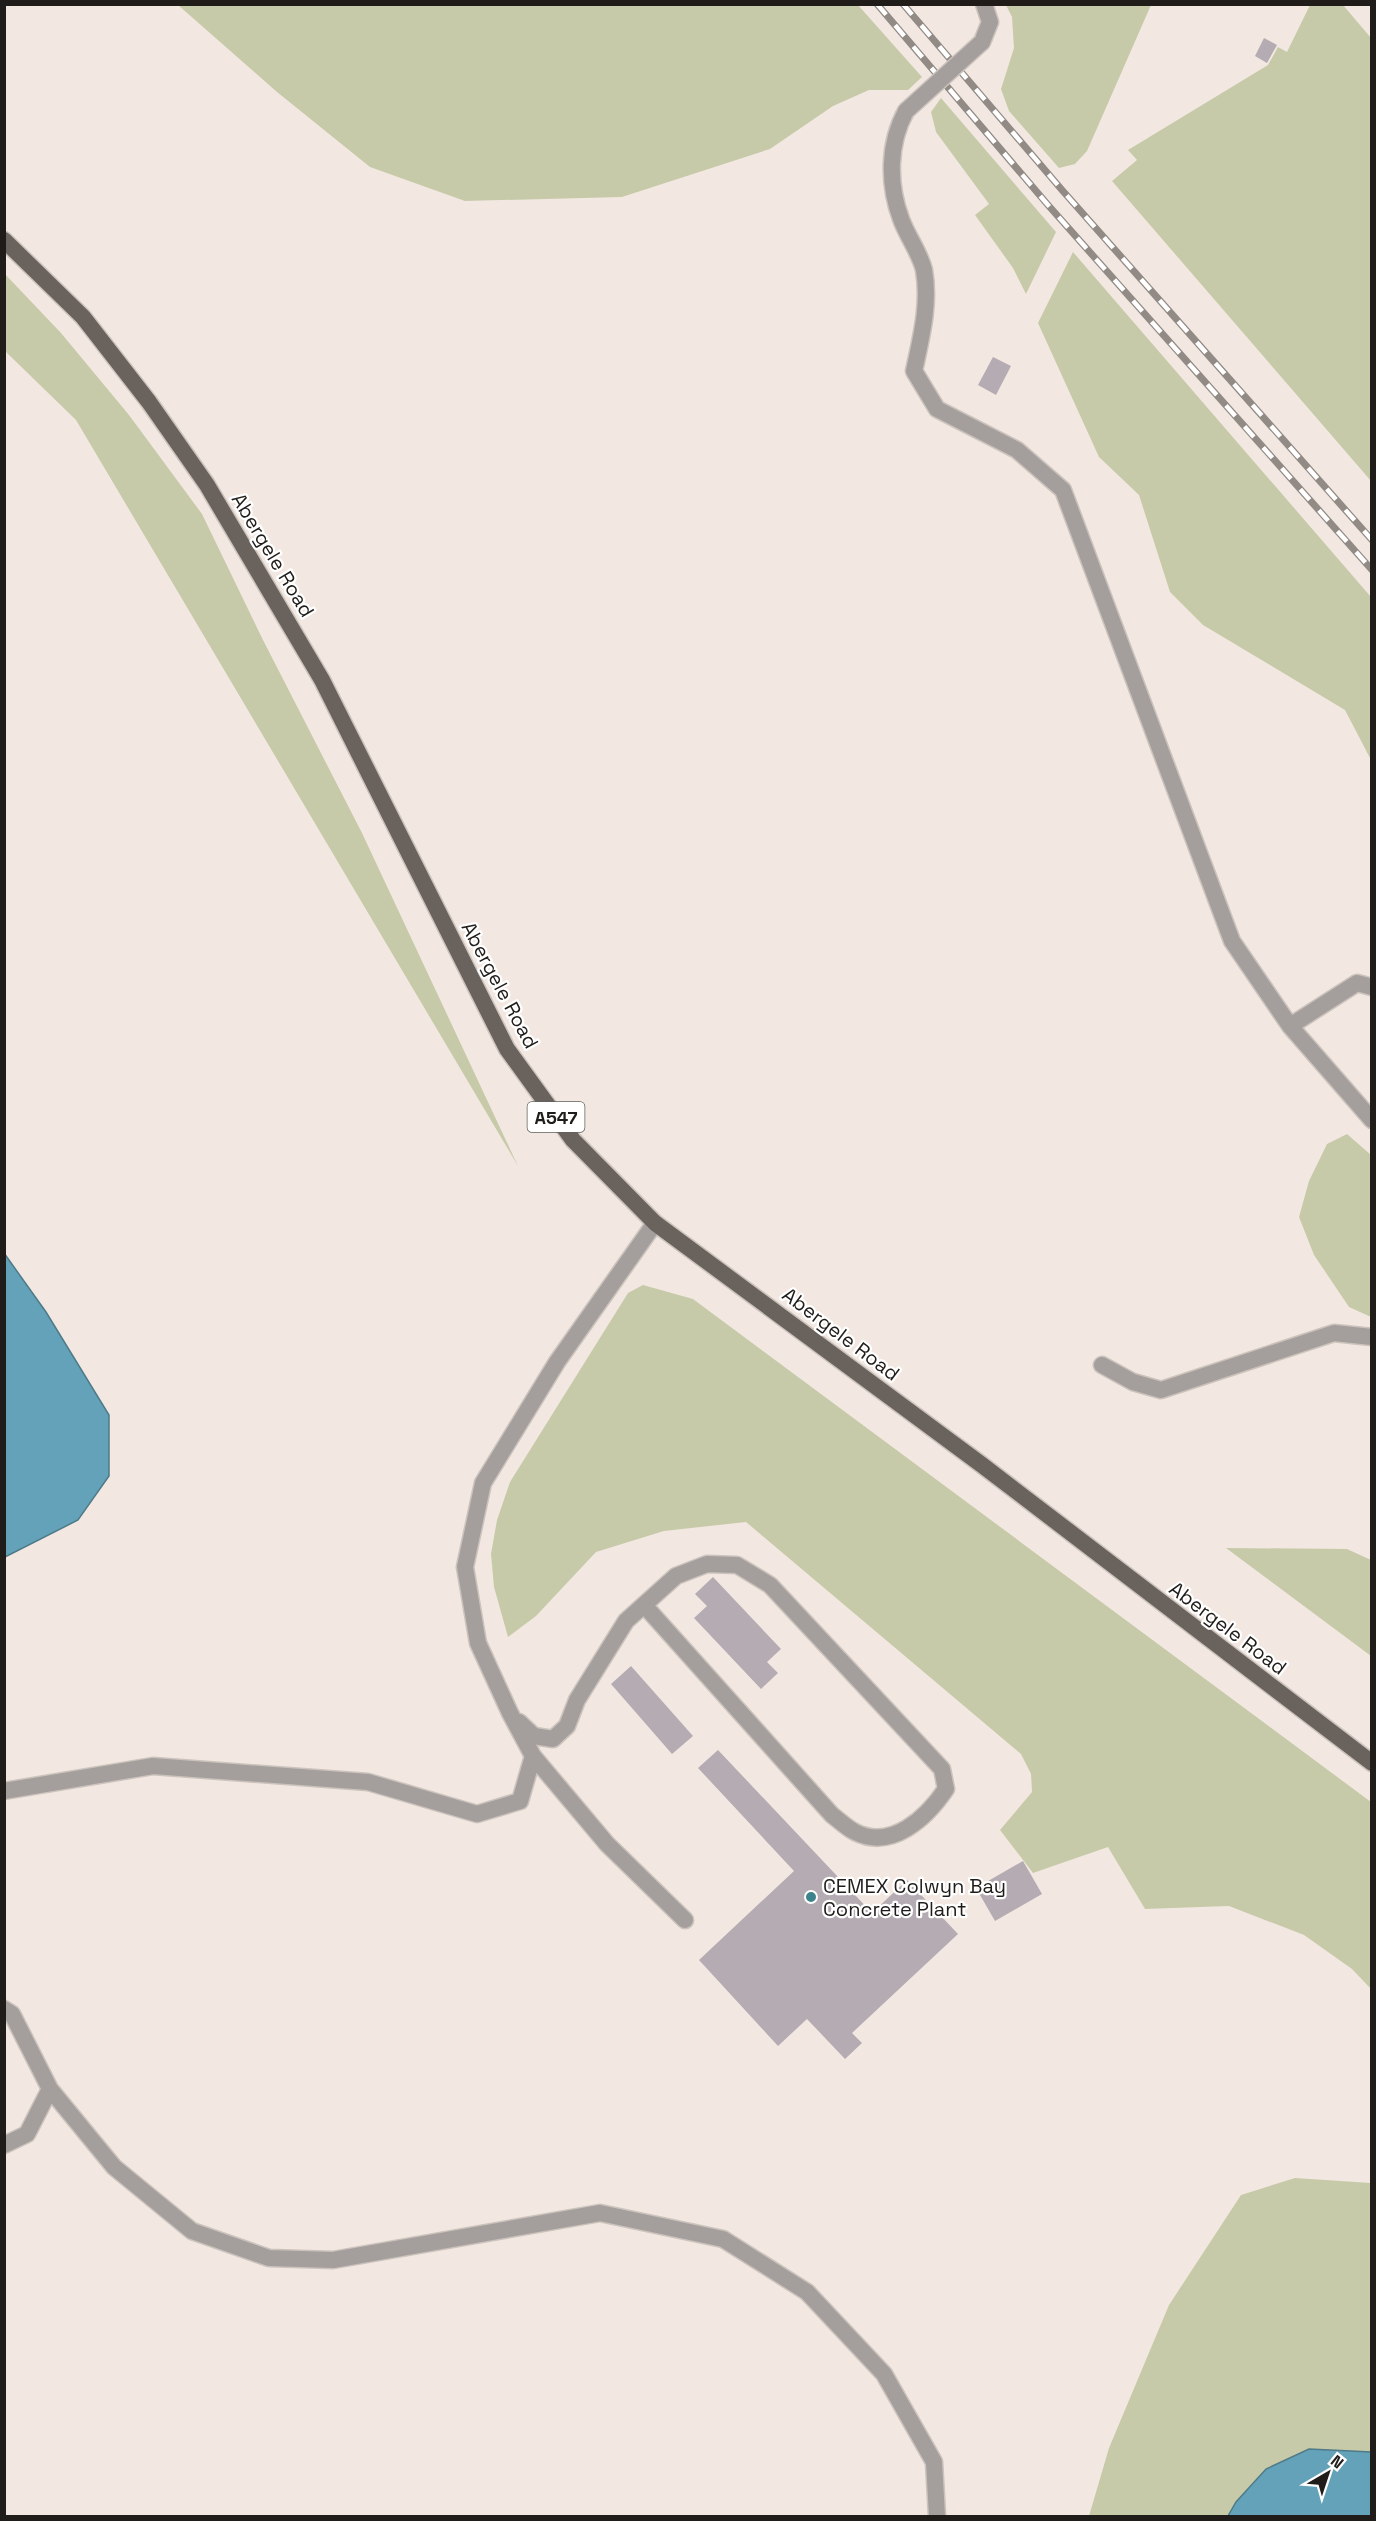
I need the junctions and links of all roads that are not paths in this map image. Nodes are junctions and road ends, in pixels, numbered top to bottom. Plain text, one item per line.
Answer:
1 (984, 4) edge
2 (4, 240) edge
3 (1371, 987) edge
4 (1290, 1026) junction
5 (1371, 1120) edge
6 (655, 1223) junction
7 (1371, 1337) edge
8 (1102, 1365) dead end
9 (644, 1605) junction
10 (510, 1713) junction
11 (533, 1756) junction
12 (1371, 1763) edge
13 (4, 1791) edge
14 (685, 1920) dead end
15 (4, 2009) edge
16 (50, 2090) junction
17 (4, 2145) edge
18 (937, 2517) edge

1 - 4 lane, bridge
2 - 6 main road, Abergele Road / A547
3 - 4 lane
4 - 5 lane
6 - 10 lane
6 - 12 main road, Abergele Road / A547
7 - 8 lane
9 - 9 lane
9 - 10 lane
10 - 11 lane
11 - 13 lane
11 - 14 lane
15 - 16 lane
16 - 17 lane
16 - 18 lane

